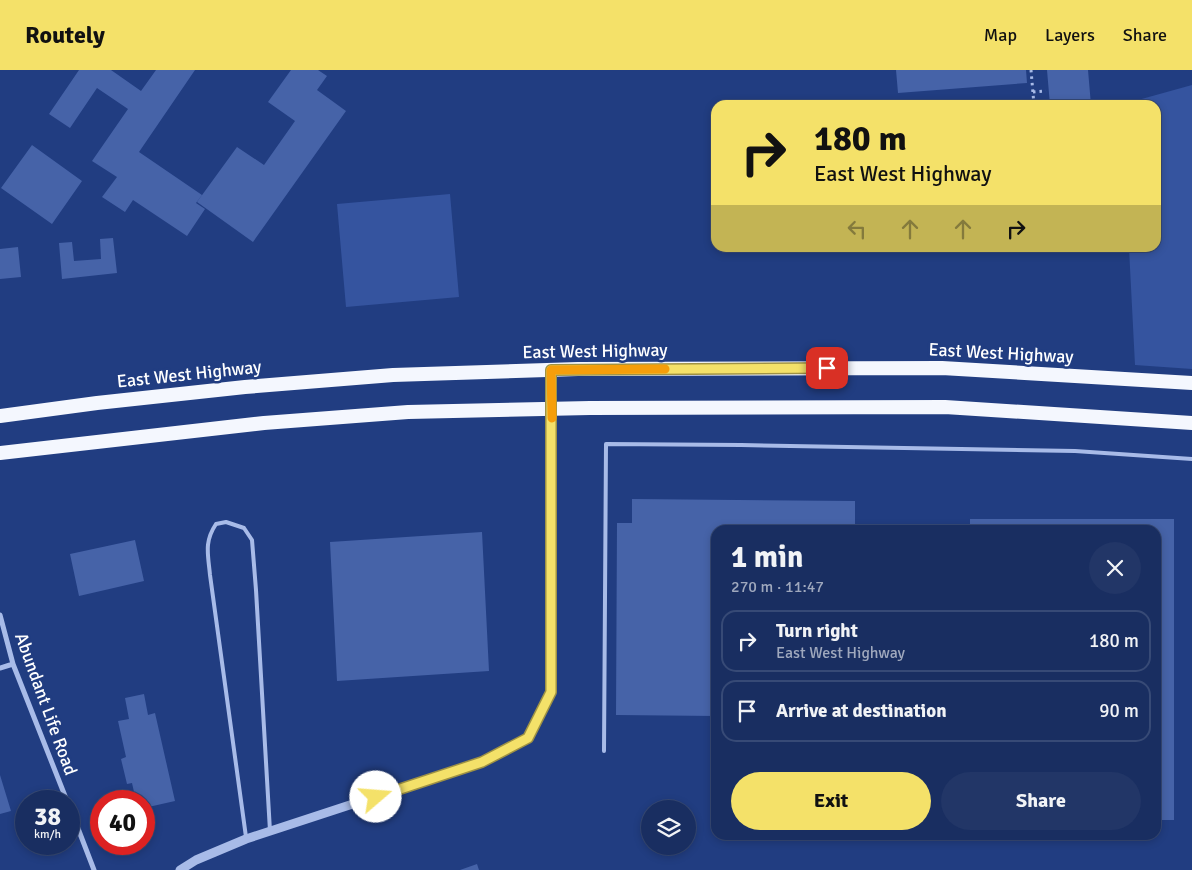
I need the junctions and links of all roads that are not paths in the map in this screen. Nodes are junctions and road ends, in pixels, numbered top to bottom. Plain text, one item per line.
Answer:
1 (551, 370) junction
2 (1192, 383) edge
3 (552, 409) junction
4 (0, 416) edge
5 (1192, 423) edge
6 (0, 454) edge
7 (1192, 459) edge
8 (0, 615) edge
9 (14, 664) junction
10 (0, 668) edge
11 (604, 750) dead end
12 (63, 790) edge
13 (270, 832) junction
14 (80, 833) edge
15 (246, 839) junction
16 (93, 867) edge
17 (98, 870) edge
18 (180, 870) edge

1 - 2 highway, East West Highway
1 - 3 street
1 - 4 highway, East West Highway
3 - 5 highway
3 - 6 highway
3 - 13 street
7 - 11 lane
8 - 9 street, Abundant Life Road
9 - 10 street
9 - 12 street, Abundant Life Road
13 - 15 street
13 - 15 lane
14 - 16 street
15 - 18 street
16 - 17 street

